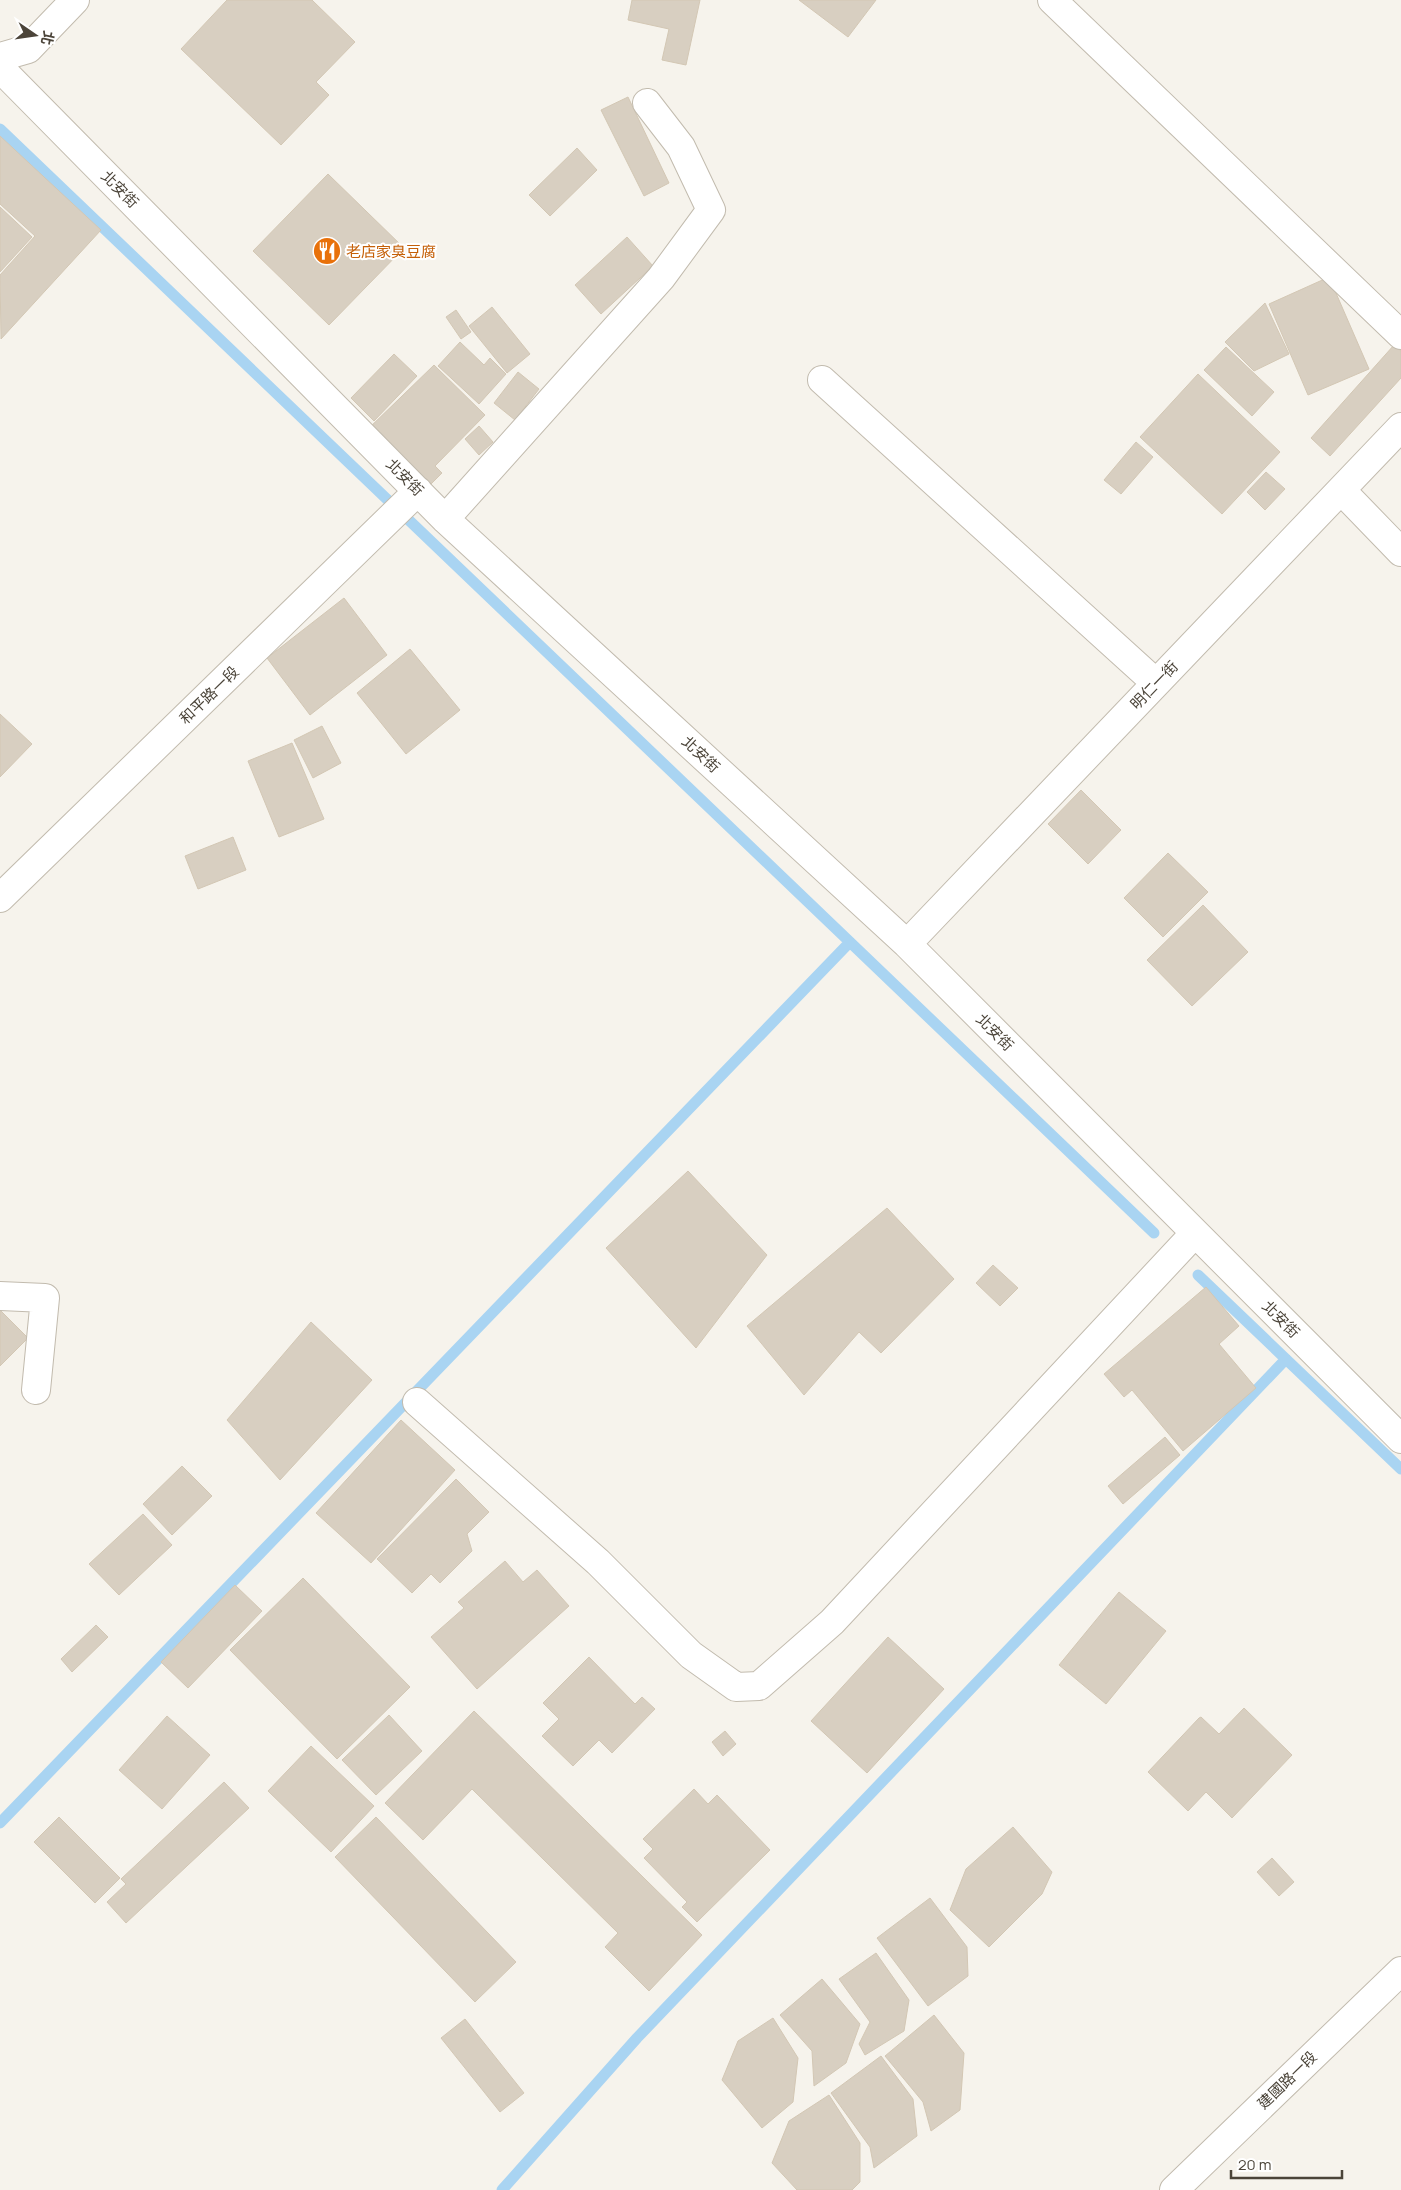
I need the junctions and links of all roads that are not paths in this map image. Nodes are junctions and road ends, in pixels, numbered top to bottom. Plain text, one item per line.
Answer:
1 (75, 0) edge
2 (1052, 0) edge
3 (0, 57) edge
4 (0, 68) edge
5 (647, 103) dead end
6 (1401, 335) edge
7 (822, 380) dead end
8 (1401, 427) edge
9 (1341, 490) junction
10 (414, 496) junction
11 (446, 519) junction
12 (1401, 552) edge
13 (1156, 684) junction
14 (0, 898) edge
15 (907, 944) junction
16 (1195, 1233) junction
17 (0, 1296) edge
18 (36, 1390) dead end
19 (417, 1402) dead end
20 (1401, 1439) edge
21 (1401, 1971) edge
22 (1174, 2190) edge

1 - 3 street
2 - 6 street
4 - 10 street, 北安街
5 - 11 street
7 - 13 street
8 - 9 street, 明仁一街
9 - 12 street
9 - 13 street, 明仁一街
10 - 11 street, 北安街
10 - 14 street, 和平路一段
11 - 15 street, 北安街
13 - 15 street, 明仁一街
15 - 16 street, 北安街
16 - 19 street
16 - 20 street, 北安街
17 - 18 street
21 - 22 street, 建國路一段

